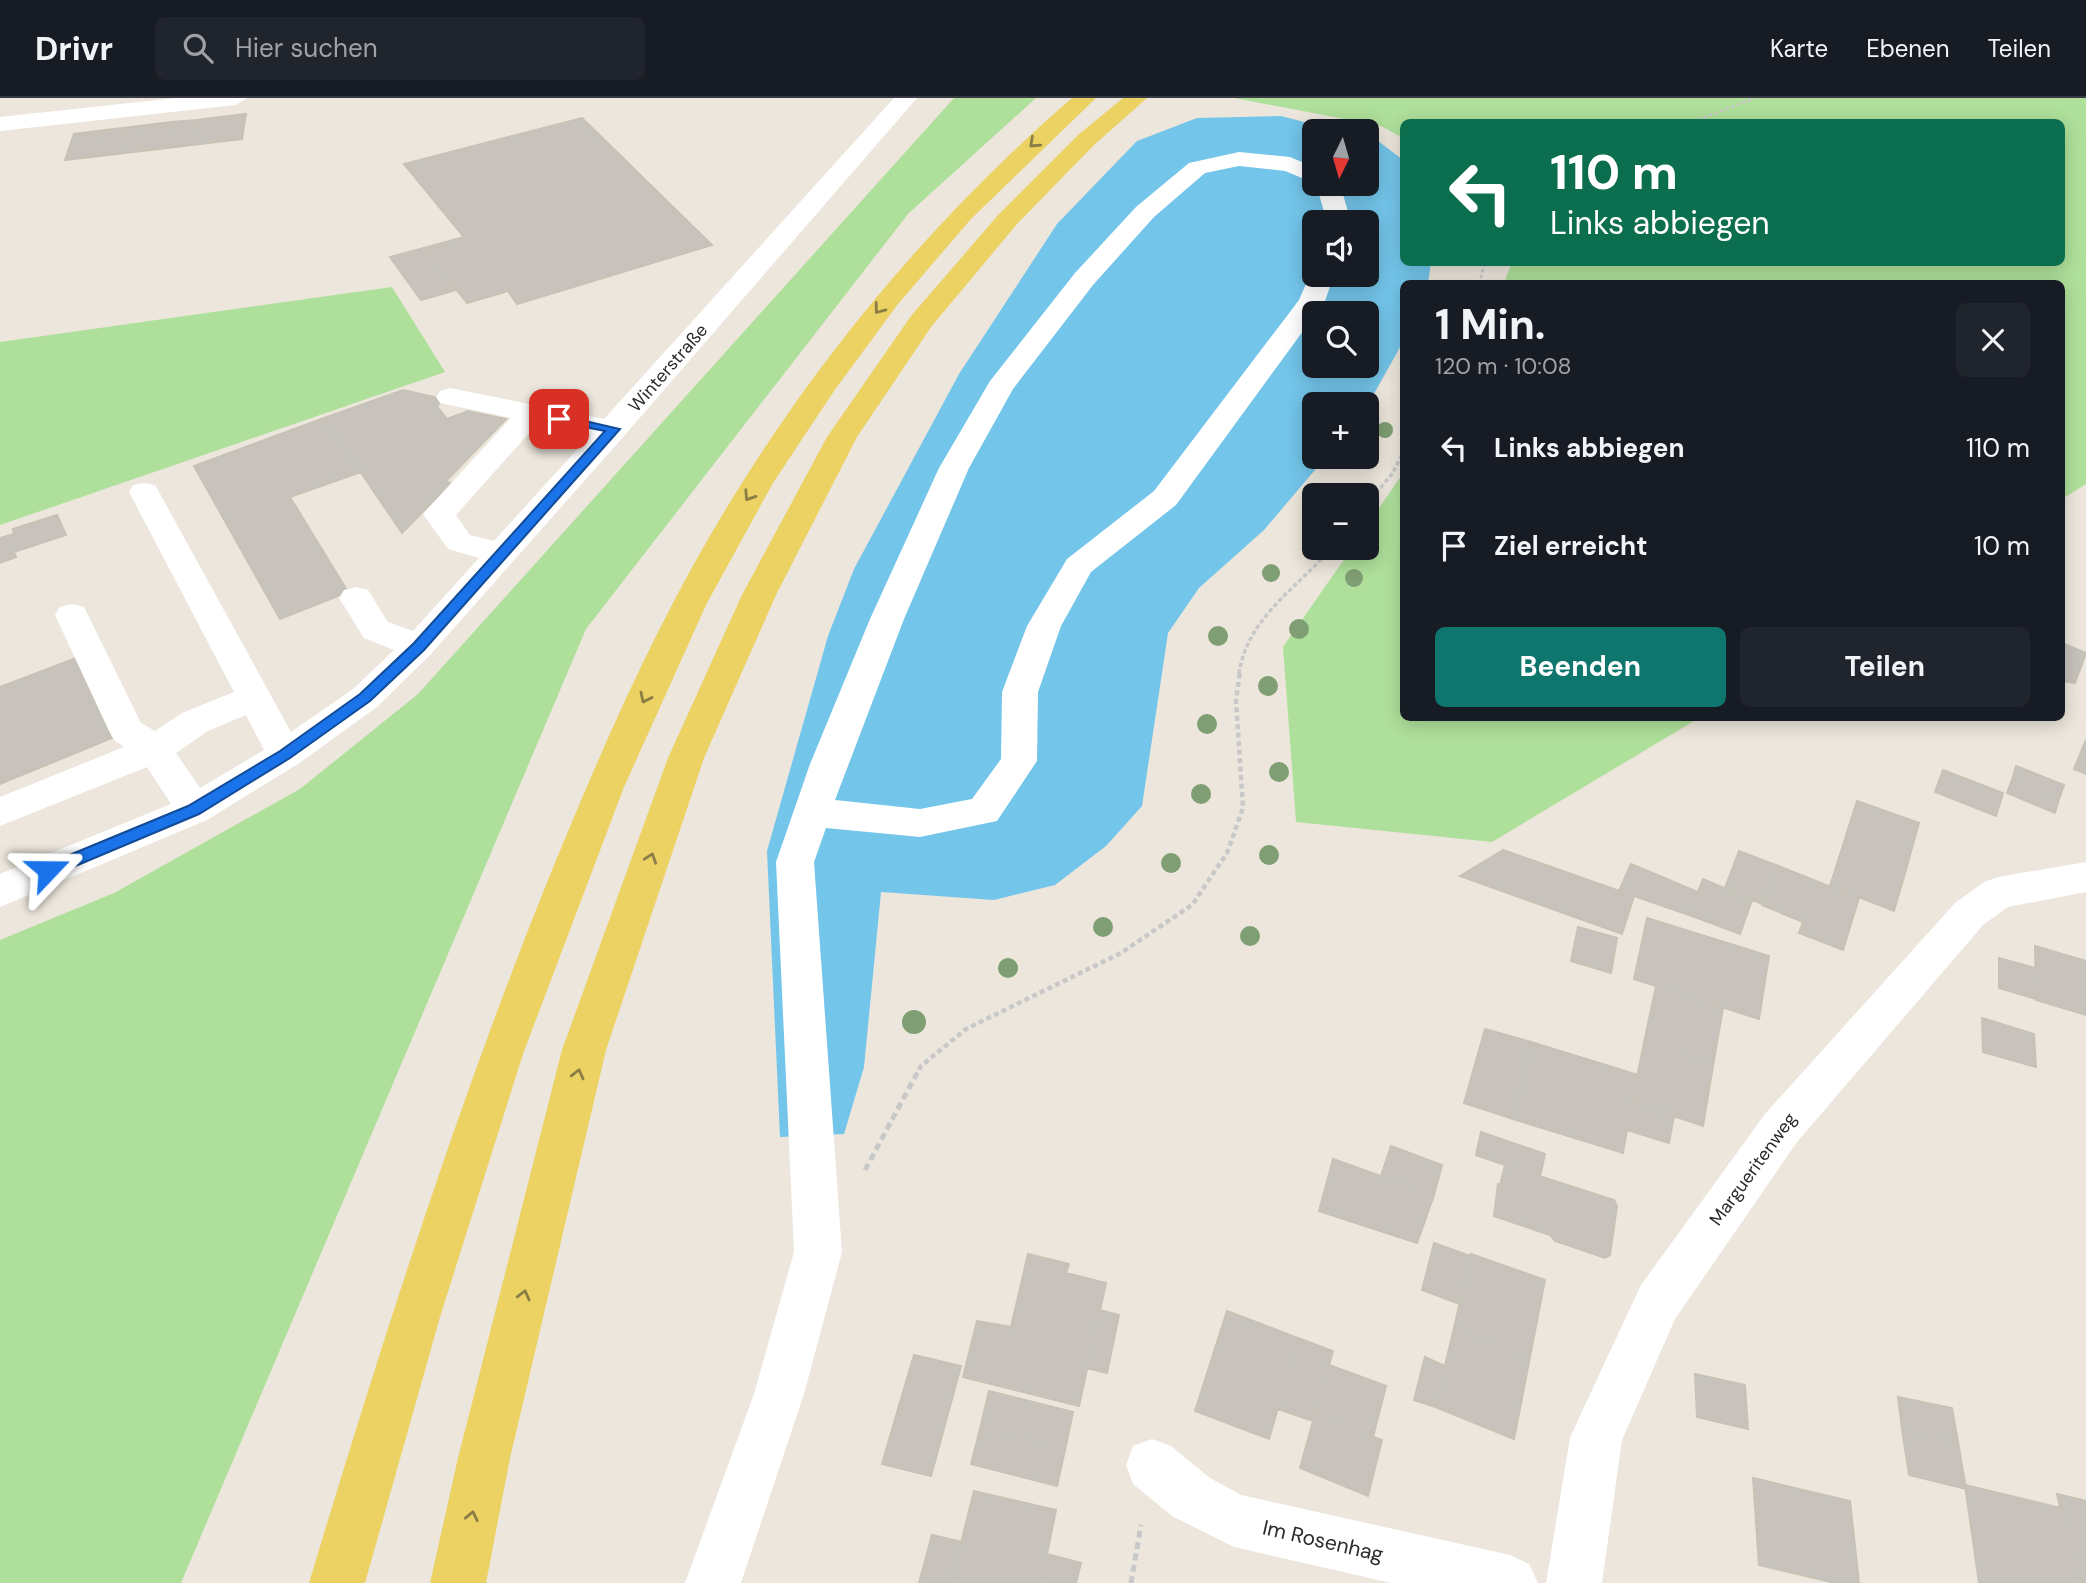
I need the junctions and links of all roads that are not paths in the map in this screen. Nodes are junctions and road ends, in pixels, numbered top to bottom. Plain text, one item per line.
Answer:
1 (236, 98) edge
2 (906, 98) edge
3 (1085, 98) edge
4 (1136, 98) edge
5 (0, 124) edge
6 (1302, 170) edge
7 (1317, 287) edge
8 (450, 397) dead end
9 (531, 413) junction
10 (614, 429) junction
11 (144, 492) dead end
12 (502, 554) junction
13 (356, 598) dead end
14 (72, 615) dead end
15 (419, 646) junction
16 (254, 698) junction
17 (155, 749) junction
18 (285, 755) junction
19 (194, 810) junction
20 (0, 812) edge
21 (812, 812) junction
22 (2086, 877) edge
23 (0, 891) edge
24 (1152, 1465) dead end
25 (337, 1583) edge
26 (458, 1583) edge
27 (713, 1583) edge
28 (1510, 1583) edge
29 (1574, 1583) edge

1 - 5 street
2 - 10 street, Winterstraße
3 -> 25 main road
26 -> 4 main road
6 - 21 street
7 - 21 street
8 - 9 street
9 - 10 street
9 - 12 street
10 - 12 street, Winterstraße
11 - 16 street
12 - 15 street, Winterstraße
13 - 15 street
14 - 17 street
15 - 18 street, Winterstraße
16 - 17 street
16 - 18 street
17 - 19 street
17 - 20 street
18 - 19 street, Winterstraße
19 - 23 street, Winterstraße
21 - 27 street
22 - 29 street, Margueritenweg
24 - 28 street, Im Rosenhag

